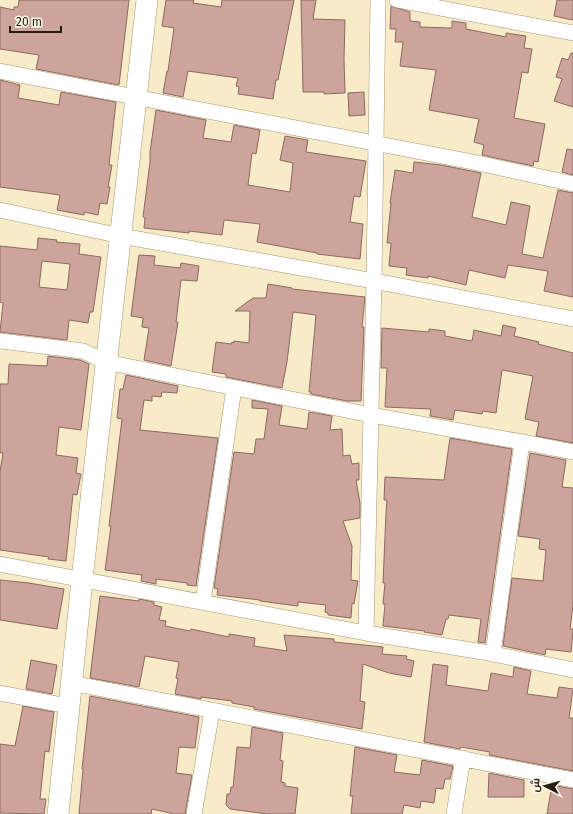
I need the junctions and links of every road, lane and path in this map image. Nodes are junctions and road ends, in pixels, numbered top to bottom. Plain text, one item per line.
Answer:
1 (147, 0) edge
2 (378, 0) edge
3 (397, 0) edge
4 (573, 33) edge
5 (0, 71) edge
6 (136, 98) junction
7 (377, 144) junction
8 (573, 184) edge
9 (0, 210) edge
10 (121, 236) junction
11 (374, 281) junction
12 (573, 319) edge
13 (0, 341) edge
14 (106, 362) junction
15 (234, 388) junction
16 (371, 415) junction
17 (522, 442) junction
18 (573, 452) edge
19 (0, 564) edge
20 (82, 580) junction
21 (203, 602) junction
22 (366, 632) junction
23 (493, 654) junction
24 (573, 670) edge
25 (71, 683) junction
26 (0, 693) edge
27 (68, 706) junction
28 (212, 711) junction
29 (463, 758) junction
30 (573, 780) edge
31 (58, 814) edge
32 (194, 814) edge
33 (454, 814) edge

1 - 6 street
2 - 7 street
3 - 4 street
5 - 6 street
6 - 7 street
6 - 10 street
7 - 8 street
7 - 11 street
9 - 10 street
10 - 11 street
10 - 14 street
11 - 12 street
11 - 16 street
13 - 14 street
14 - 15 street
14 - 20 street
15 - 16 street
15 - 21 street
16 - 17 street
16 - 22 street
17 - 18 street
17 - 23 street
19 - 20 street
20 - 21 street
20 - 25 street
21 - 22 street
22 - 23 street
23 - 24 street
25 - 27 street
25 - 28 street
26 - 27 street
27 - 31 street
28 - 29 street
28 - 32 street
29 - 30 street
29 - 33 street

